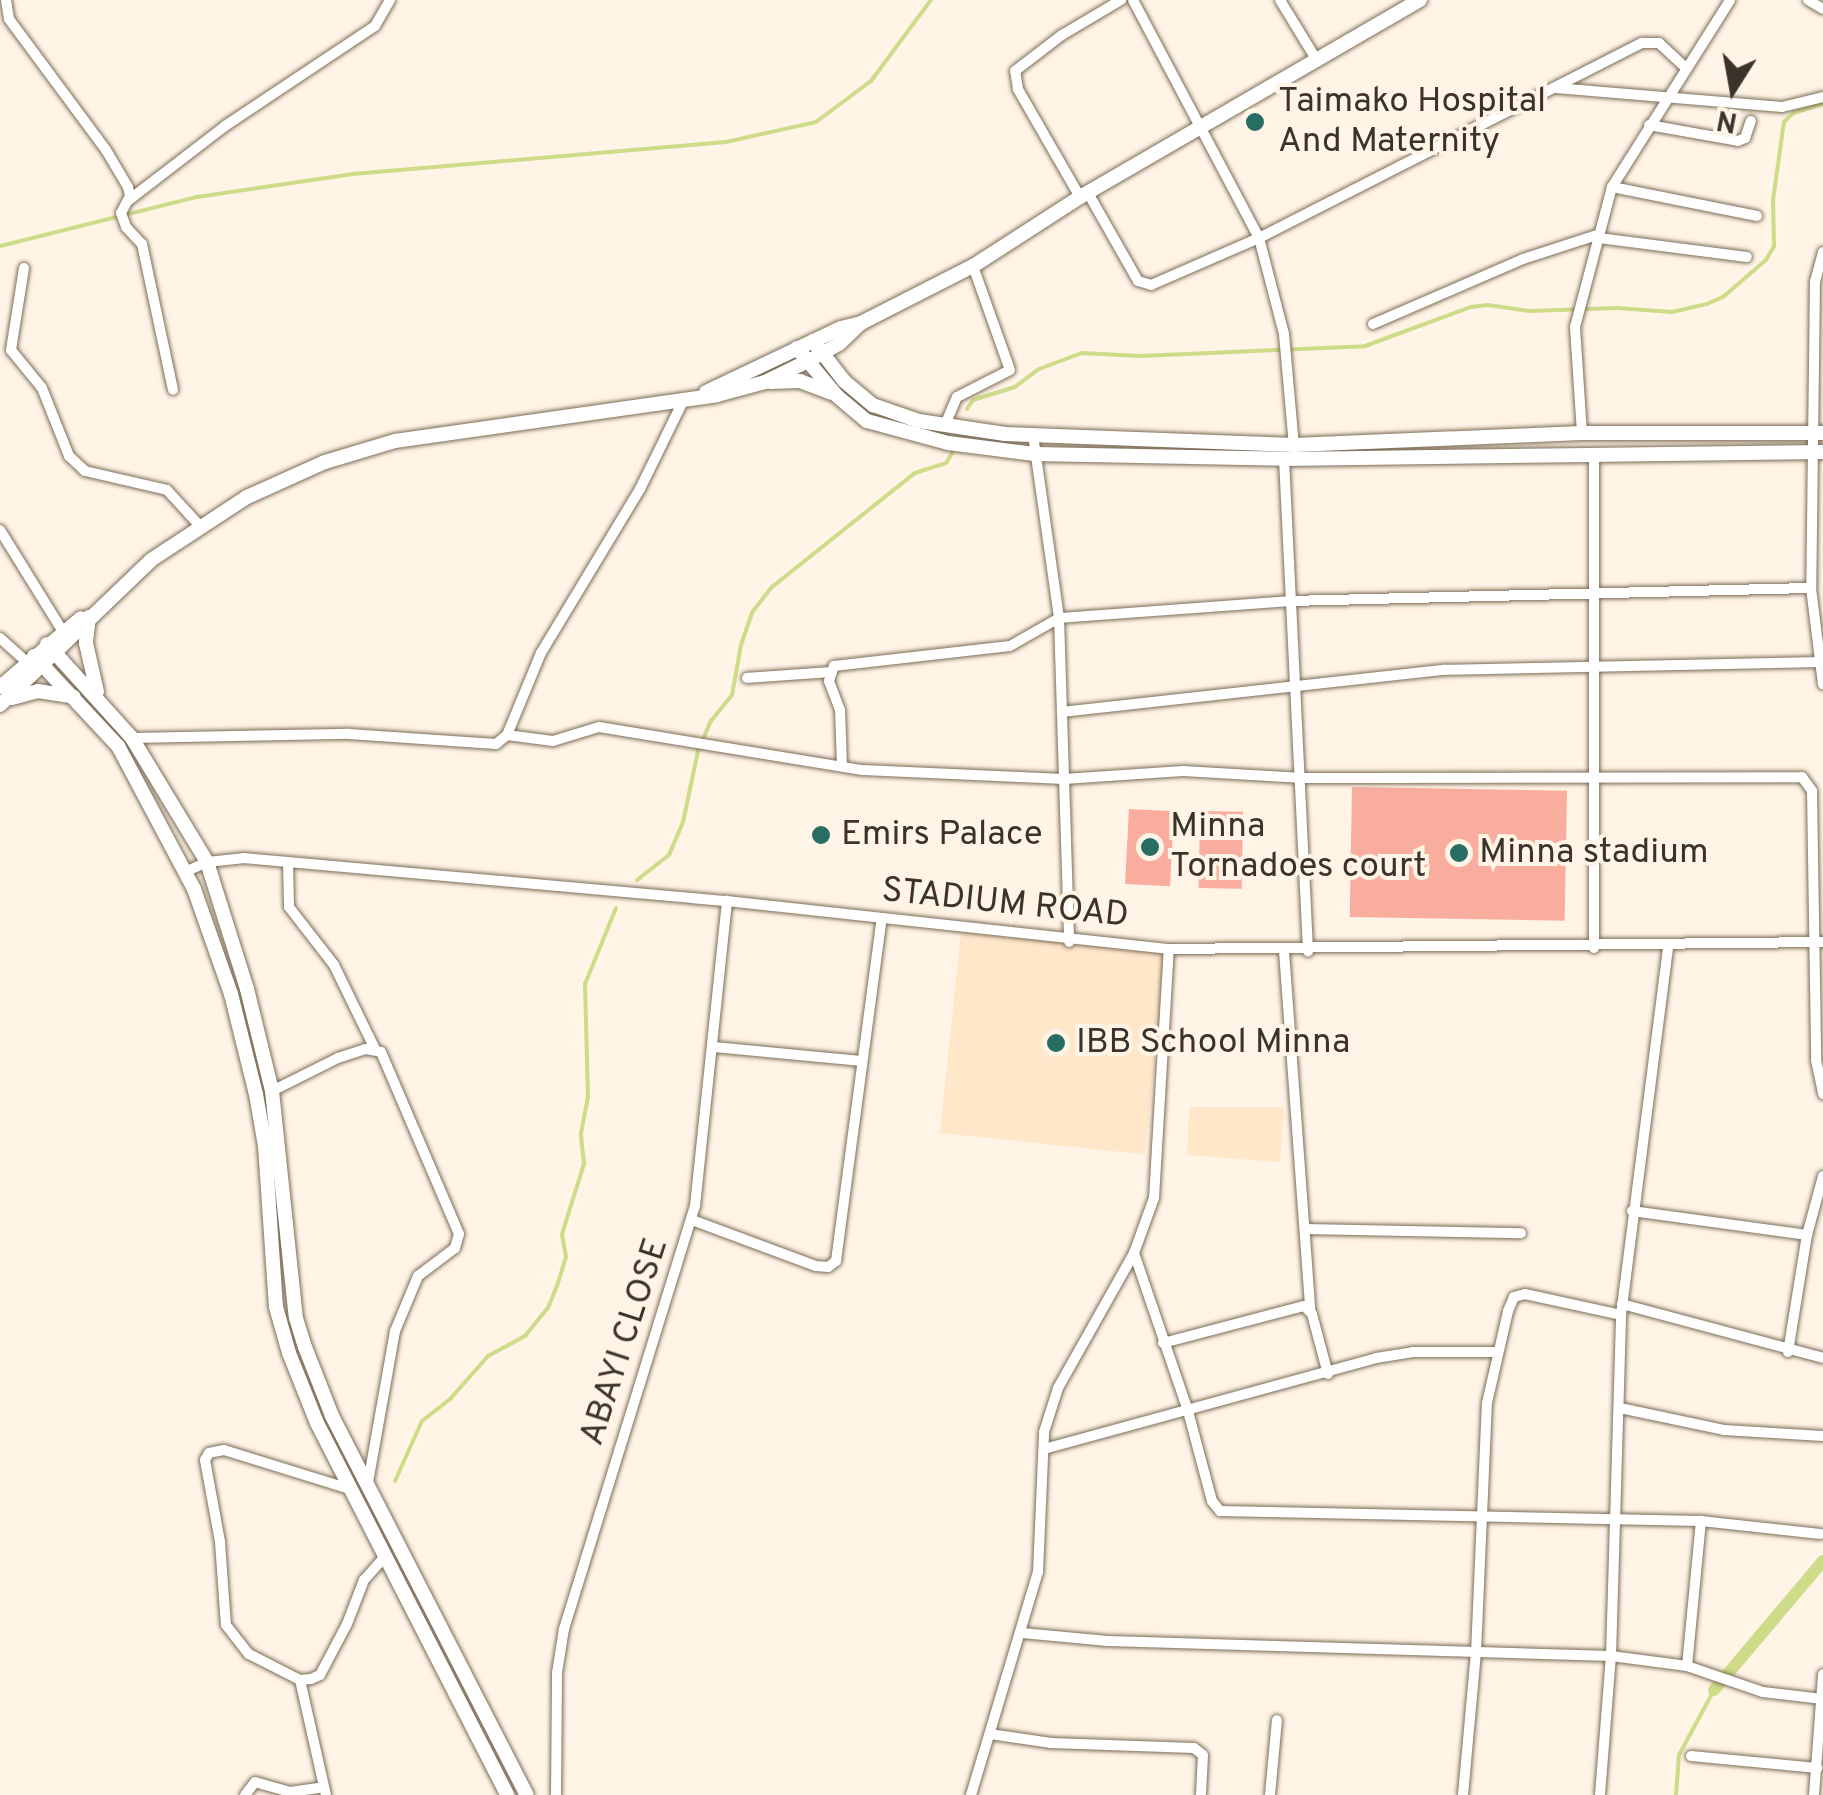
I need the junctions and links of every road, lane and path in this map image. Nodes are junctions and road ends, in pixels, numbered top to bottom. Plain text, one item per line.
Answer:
1 (6, 0) edge
2 (390, 0) edge
3 (1121, 0) edge
4 (1133, 0) edge
5 (1280, 0) edge
6 (1420, 0) edge
7 (1730, 0) edge
8 (1808, 0) edge
9 (1823, 9) edge
10 (1316, 60) junction
11 (1684, 66) junction
12 (1553, 88) junction
13 (1823, 97) edge
14 (1666, 100) junction
15 (1751, 121) dead end
16 (1649, 124) junction
17 (1200, 129) junction
18 (1612, 187) junction
19 (1084, 195) junction
20 (128, 200) junction
21 (1757, 216) dead end
22 (1600, 236) junction
23 (1259, 238) junction
24 (1823, 252) edge
25 (1747, 258) dead end
26 (973, 266) junction
27 (24, 268) dead end
28 (1819, 282) edge
29 (1373, 324) dead end
30 (815, 351) junction
31 (764, 382) junction
32 (173, 390) dead end
33 (837, 396) junction
34 (690, 398) junction
35 (945, 424) junction
36 (1582, 433) junction
37 (1818, 433) edge
38 (1033, 435) junction
39 (1294, 445) junction
40 (1818, 452) edge
41 (1034, 454) junction
42 (1594, 455) junction
43 (1284, 459) junction
44 (199, 525) junction
45 (0, 530) edge
46 (5, 549) edge
47 (1811, 588) junction
48 (1593, 595) junction
49 (1289, 601) junction
50 (94, 612) junction
51 (1059, 618) junction
52 (62, 630) junction
53 (0, 638) edge
54 (51, 648) junction
55 (35, 661) junction
56 (1817, 662) junction
57 (1594, 666) junction
58 (830, 672) junction
59 (747, 678) dead end
60 (1296, 684) junction
61 (1823, 684) edge
62 (2, 697) edge
63 (74, 697) junction
64 (100, 702) junction
65 (1062, 712) junction
66 (507, 735) junction
67 (132, 738) junction
68 (842, 766) junction
69 (1303, 778) junction
70 (1593, 778) junction
71 (1064, 779) junction
72 (1823, 780) edge
73 (1809, 783) junction
74 (207, 862) junction
75 (288, 862) junction
76 (186, 871) junction
77 (727, 901) junction
78 (882, 918) junction
79 (1069, 942) junction
80 (1818, 942) edge
81 (1668, 946) junction
82 (1594, 948) junction
83 (1169, 950) junction
84 (1284, 951) junction
85 (1308, 951) junction
86 (714, 1047) junction
87 (375, 1049) junction
88 (861, 1061) junction
89 (272, 1091) junction
90 (1823, 1094) edge
91 (1823, 1176) edge
92 (1632, 1211) junction
93 (692, 1220) junction
94 (1305, 1229) junction
95 (1521, 1234) dead end
96 (1807, 1235) junction
97 (1134, 1253) junction
98 (1310, 1309) junction
99 (1622, 1310) junction
100 (1163, 1343) junction
101 (1495, 1352) junction
102 (1788, 1352) junction
103 (1823, 1358) edge
104 (1328, 1374) junction
105 (1620, 1408) junction
106 (1188, 1411) junction
107 (1823, 1436) edge
108 (1044, 1450) junction
109 (368, 1482) junction
110 (353, 1490) junction
111 (1479, 1518) junction
112 (1616, 1522) junction
113 (1701, 1522) junction
114 (1820, 1534) dead end
115 (385, 1558) junction
116 (1022, 1633) junction
117 (1476, 1653) junction
118 (1612, 1656) junction
119 (1686, 1666) junction
120 (1823, 1674) edge
121 (300, 1680) junction
122 (1823, 1699) edge
123 (1277, 1720) dead end
124 (990, 1734) junction
125 (1691, 1756) dead end
126 (1817, 1768) junction
127 (325, 1791) edge
128 (245, 1795) edge
129 (508, 1795) edge
130 (527, 1795) edge
131 (556, 1795) edge
132 (970, 1795) edge
133 (1201, 1795) edge
134 (1270, 1795) edge
135 (1463, 1795) edge
136 (1600, 1795) edge
137 (1814, 1795) edge

1 - 20 street
2 - 20 street
3 - 19 street
4 - 17 street
5 - 10 street
6 - 10 street
7 - 11 street
8 - 9 street
10 - 17 street
11 - 12 street
11 - 14 street
12 - 14 street
12 - 23 street
13 - 14 street
14 - 16 street
15 - 16 street
16 - 18 street
17 - 19 street
17 - 23 street
18 - 21 street
18 - 22 street
19 - 23 street
19 - 26 street
20 - 32 street
22 - 25 street
22 - 29 street
22 - 36 street
23 - 39 street
24 - 28 street
26 - 30 street
26 - 35 street
27 - 44 street
28 - 37 street
30 - 31 street
30 - 33 street
30 - 34 street
30 - 35 street
31 - 33 street
31 - 34 street
33 - 41 street
34 - 44 street
34 - 66 street
35 - 38 street
36 - 37 street
36 - 39 street
37 - 40 street
38 - 39 street
38 - 41 street
40 - 42 street
40 - 47 street
41 - 43 street
41 - 51 street
42 - 43 street
42 - 48 street
43 - 49 street
44 - 50 street
45 - 46 street
46 - 52 street
47 - 48 street
47 - 56 street
48 - 49 street
48 - 57 street
49 - 51 street
49 - 60 street
50 - 52 street
50 - 54 street
50 - 64 street
51 - 58 street
51 - 65 street
52 - 54 street
53 - 55 street
54 - 55 street
54 - 64 street
55 - 62 street
55 - 63 street
56 - 57 street
56 - 61 street
57 - 60 street
57 - 70 street
58 - 59 street
58 - 68 street
60 - 65 street
60 - 69 street
62 - 63 street
63 - 76 street
64 - 67 street
65 - 71 street
66 - 67 street
66 - 68 street
67 - 74 street
68 - 71 street
69 - 70 street
69 - 71 street
69 - 85 street
70 - 73 street
70 - 82 street
71 - 79 street
72 - 73 street
73 - 80 street
74 - 75 street, STADIUM ROAD
74 - 76 street, STADIUM ROAD
74 - 89 street
75 - 77 street, STADIUM ROAD
75 - 87 street
76 - 110 street
77 - 78 street, STADIUM ROAD
77 - 86 street, ABAYI CLOSE
78 - 79 street, STADIUM ROAD
78 - 88 street
79 - 83 street, STADIUM ROAD
80 - 81 street, STADIUM ROAD
80 - 90 street
81 - 82 street, STADIUM ROAD
81 - 92 street
82 - 85 street, STADIUM ROAD
83 - 84 street, STADIUM ROAD
83 - 97 street
84 - 85 street, STADIUM ROAD
84 - 94 street
86 - 88 street
86 - 93 street, ABAYI CLOSE
87 - 89 street
87 - 109 street
88 - 93 street
89 - 109 street
91 - 96 street
92 - 96 street
92 - 99 street
93 - 131 street, ABAYI CLOSE
94 - 95 street
94 - 98 street
96 - 102 street
97 - 100 street
97 - 108 street
98 - 100 street
98 - 104 street
99 - 101 street
99 - 102 street
99 - 105 street
100 - 106 street
101 - 104 street
101 - 111 street
102 - 103 street
104 - 106 street
105 - 107 street
105 - 112 street
106 - 108 street
106 - 111 street
108 - 116 street
109 - 130 street
110 - 115 street
110 - 121 street
111 - 112 street
111 - 117 street
112 - 113 street
112 - 118 street
113 - 114 street
113 - 119 street
115 - 121 street
115 - 129 street
116 - 117 street
116 - 124 street
117 - 118 street
117 - 135 street
118 - 119 street
118 - 136 street
119 - 122 street
120 - 122 street
121 - 127 street
122 - 126 street
123 - 134 street
124 - 132 street
124 - 133 street
125 - 126 street
126 - 137 street
127 - 128 street

